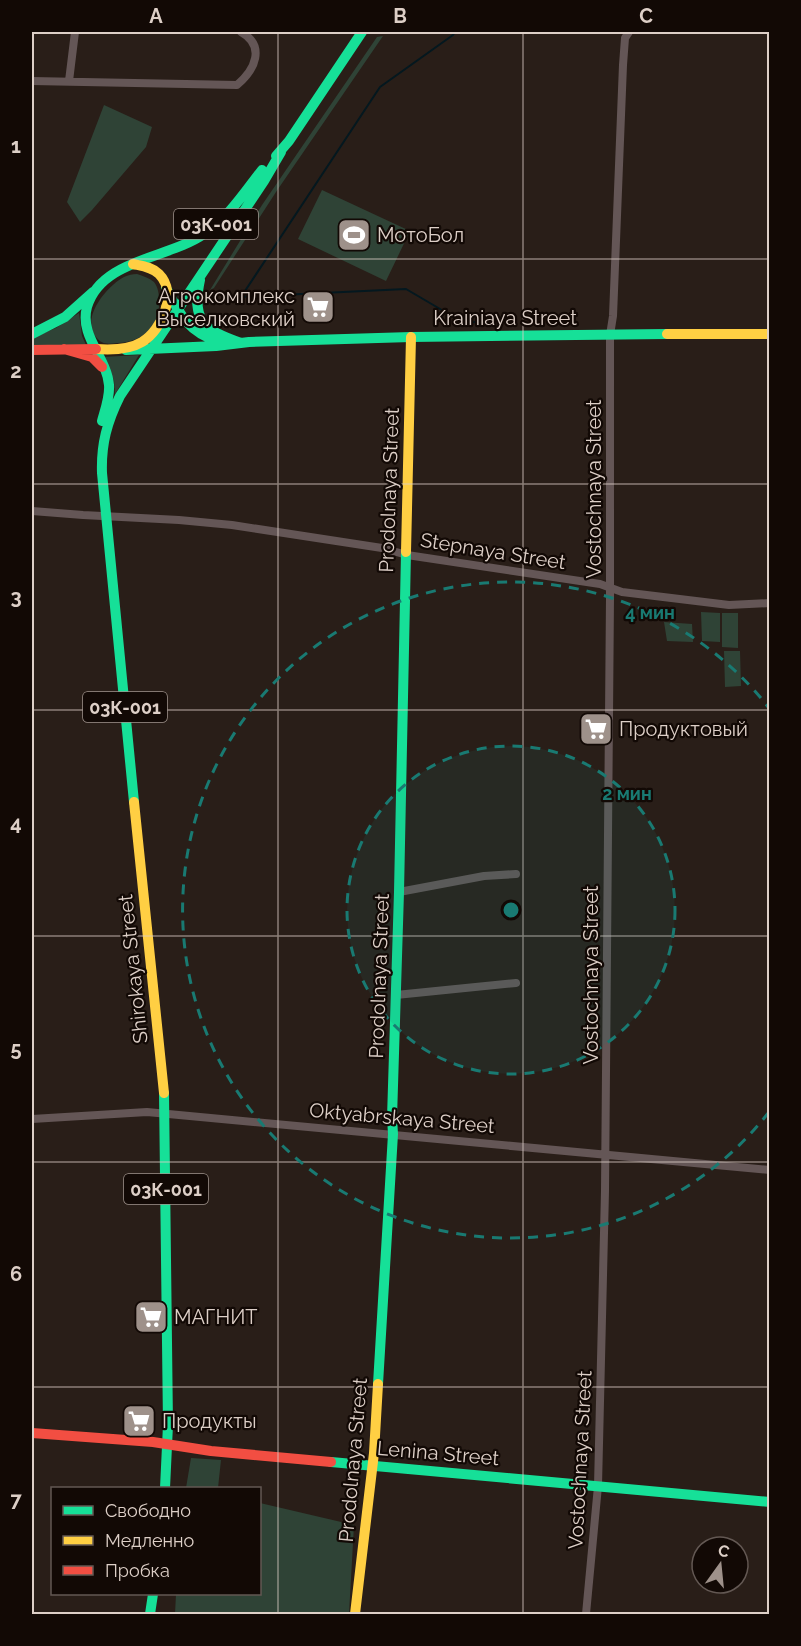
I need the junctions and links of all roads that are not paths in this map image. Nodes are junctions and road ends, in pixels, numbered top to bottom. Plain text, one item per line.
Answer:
1 (75, 32) edge
2 (241, 32) edge
3 (362, 32) edge
4 (629, 32) edge
5 (32, 81) edge
6 (69, 81) junction
7 (281, 152) junction
8 (129, 264) junction
9 (202, 273) junction
10 (162, 279) junction
11 (95, 290) junction
12 (178, 309) junction
13 (164, 315) junction
14 (32, 334) edge
15 (770, 334) edge
16 (160, 335) junction
17 (610, 335) junction
18 (411, 337) junction
19 (241, 343) junction
20 (64, 349) junction
21 (96, 349) junction
22 (32, 350) edge
23 (110, 350) junction
24 (150, 350) junction
25 (105, 370) junction
26 (101, 448) junction
27 (32, 511) edge
28 (106, 516) junction
29 (406, 555) junction
30 (610, 588) junction
31 (770, 603) edge
32 (516, 874) dead end
33 (399, 892) junction
34 (516, 983) dead end
35 (396, 995) junction
36 (166, 1114) junction
37 (32, 1119) edge
38 (393, 1134) junction
39 (605, 1154) junction
40 (770, 1170) edge
41 (32, 1433) edge
42 (168, 1444) junction
43 (372, 1465) junction
44 (598, 1486) junction
45 (165, 1487) edge
46 (770, 1502) edge
47 (153, 1595) edge
48 (150, 1614) edge
49 (355, 1614) edge
50 (586, 1614) edge

1 - 6 street
2 - 6 street
3 - 7 street, 03К-001
4 - 17 street, Vostochnaya Street
5 - 6 street
7 - 8 street, 03К-001
7 - 9 street, 03К-001
8 - 10 street
8 - 11 street, 03К-001
9 - 12 street, 03К-001
9 - 19 street, 03К-001
10 - 12 street
10 - 13 street
11 - 14 street, 03К-001
11 - 21 street, 03К-001
12 - 16 street, 03К-001
12 - 19 street
13 - 16 street
13 - 23 street
15 - 17 street, Krainiaya Street
16 - 24 street, 03К-001
17 - 18 street, Krainiaya Street
17 - 30 street, Vostochnaya Street
18 - 19 street, Krainiaya Street
18 - 29 street, Prodolnaya Street
19 - 24 street
20 - 21 street
20 - 22 street
20 - 25 street
21 - 23 street
21 - 25 street, 03К-001
23 - 24 street
24 - 26 street, 03К-001
25 - 26 street, 03К-001
26 - 28 street, Shirokaya Street / 03К-001
27 - 28 street, Stepnaya Street
28 - 29 street, Stepnaya Street
28 - 36 street, Shirokaya Street / 03К-001
29 - 30 street, Stepnaya Street
29 - 33 street, Prodolnaya Street
30 - 31 street, Stepnaya Street
30 - 39 street, Vostochnaya Street
32 - 33 street
33 - 35 street, Prodolnaya Street
34 - 35 street
35 - 38 street, Prodolnaya Street
36 - 37 street, Oktyabrskaya Street
36 - 38 street, Oktyabrskaya Street
36 - 42 street, Shirokaya Street / 03К-001
38 - 39 street, Oktyabrskaya Street
38 - 43 street, Prodolnaya Street
39 - 40 street, Oktyabrskaya Street
39 - 44 street, Vostochnaya Street
41 - 42 street, Lenina Street
42 - 43 street, Lenina Street
42 - 45 street, Shirokaya Street / 03К-001
43 - 44 street, Lenina Street
43 - 49 street, Prodolnaya Street
44 - 46 street, Lenina Street
44 - 50 street, Vostochnaya Street
47 - 48 street

